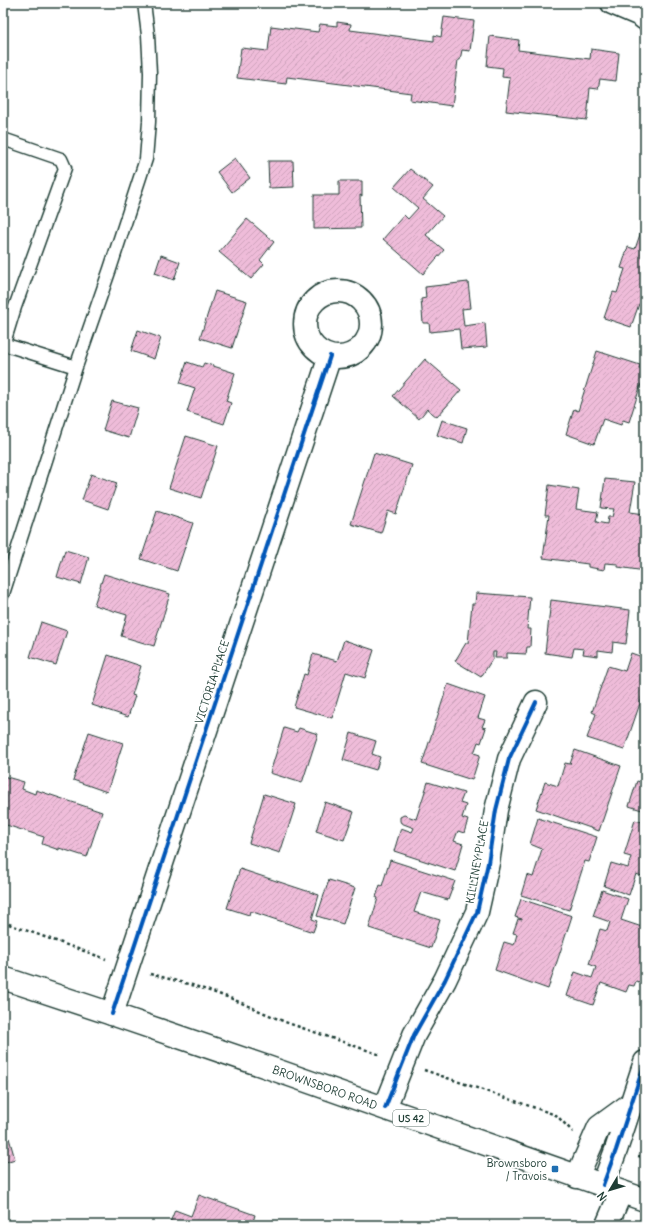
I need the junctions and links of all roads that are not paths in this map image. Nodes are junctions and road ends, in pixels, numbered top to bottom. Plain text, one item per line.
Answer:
1 (144, 3) edge
2 (3, 139) edge
3 (3, 345) edge
4 (330, 356) dead end
5 (76, 367) junction
6 (3, 594) edge
7 (536, 702) dead end
8 (3, 978) edge
9 (112, 1014) junction
10 (645, 1062) edge
11 (632, 1103) junction
12 (385, 1108) junction
13 (577, 1177) junction
14 (612, 1189) junction
15 (645, 1200) edge
16 (606, 1225) edge

1 - 5 lane
2 - 3 lane
3 - 5 lane
4 - 9 street, VICTORIA PLACE
5 - 6 lane
7 - 12 street, KILLINEY PLACE
8 - 9 street, BROWNSBORO ROAD / US 42
9 - 12 street, BROWNSBORO ROAD / US 42
10 - 11 street
11 - 13 street
11 - 14 street
12 - 13 street, BROWNSBORO ROAD / US 42
13 - 14 street, BROWNSBORO ROAD / US 42
14 - 15 street, BROWNSBORO ROAD / US 42
14 - 16 street

